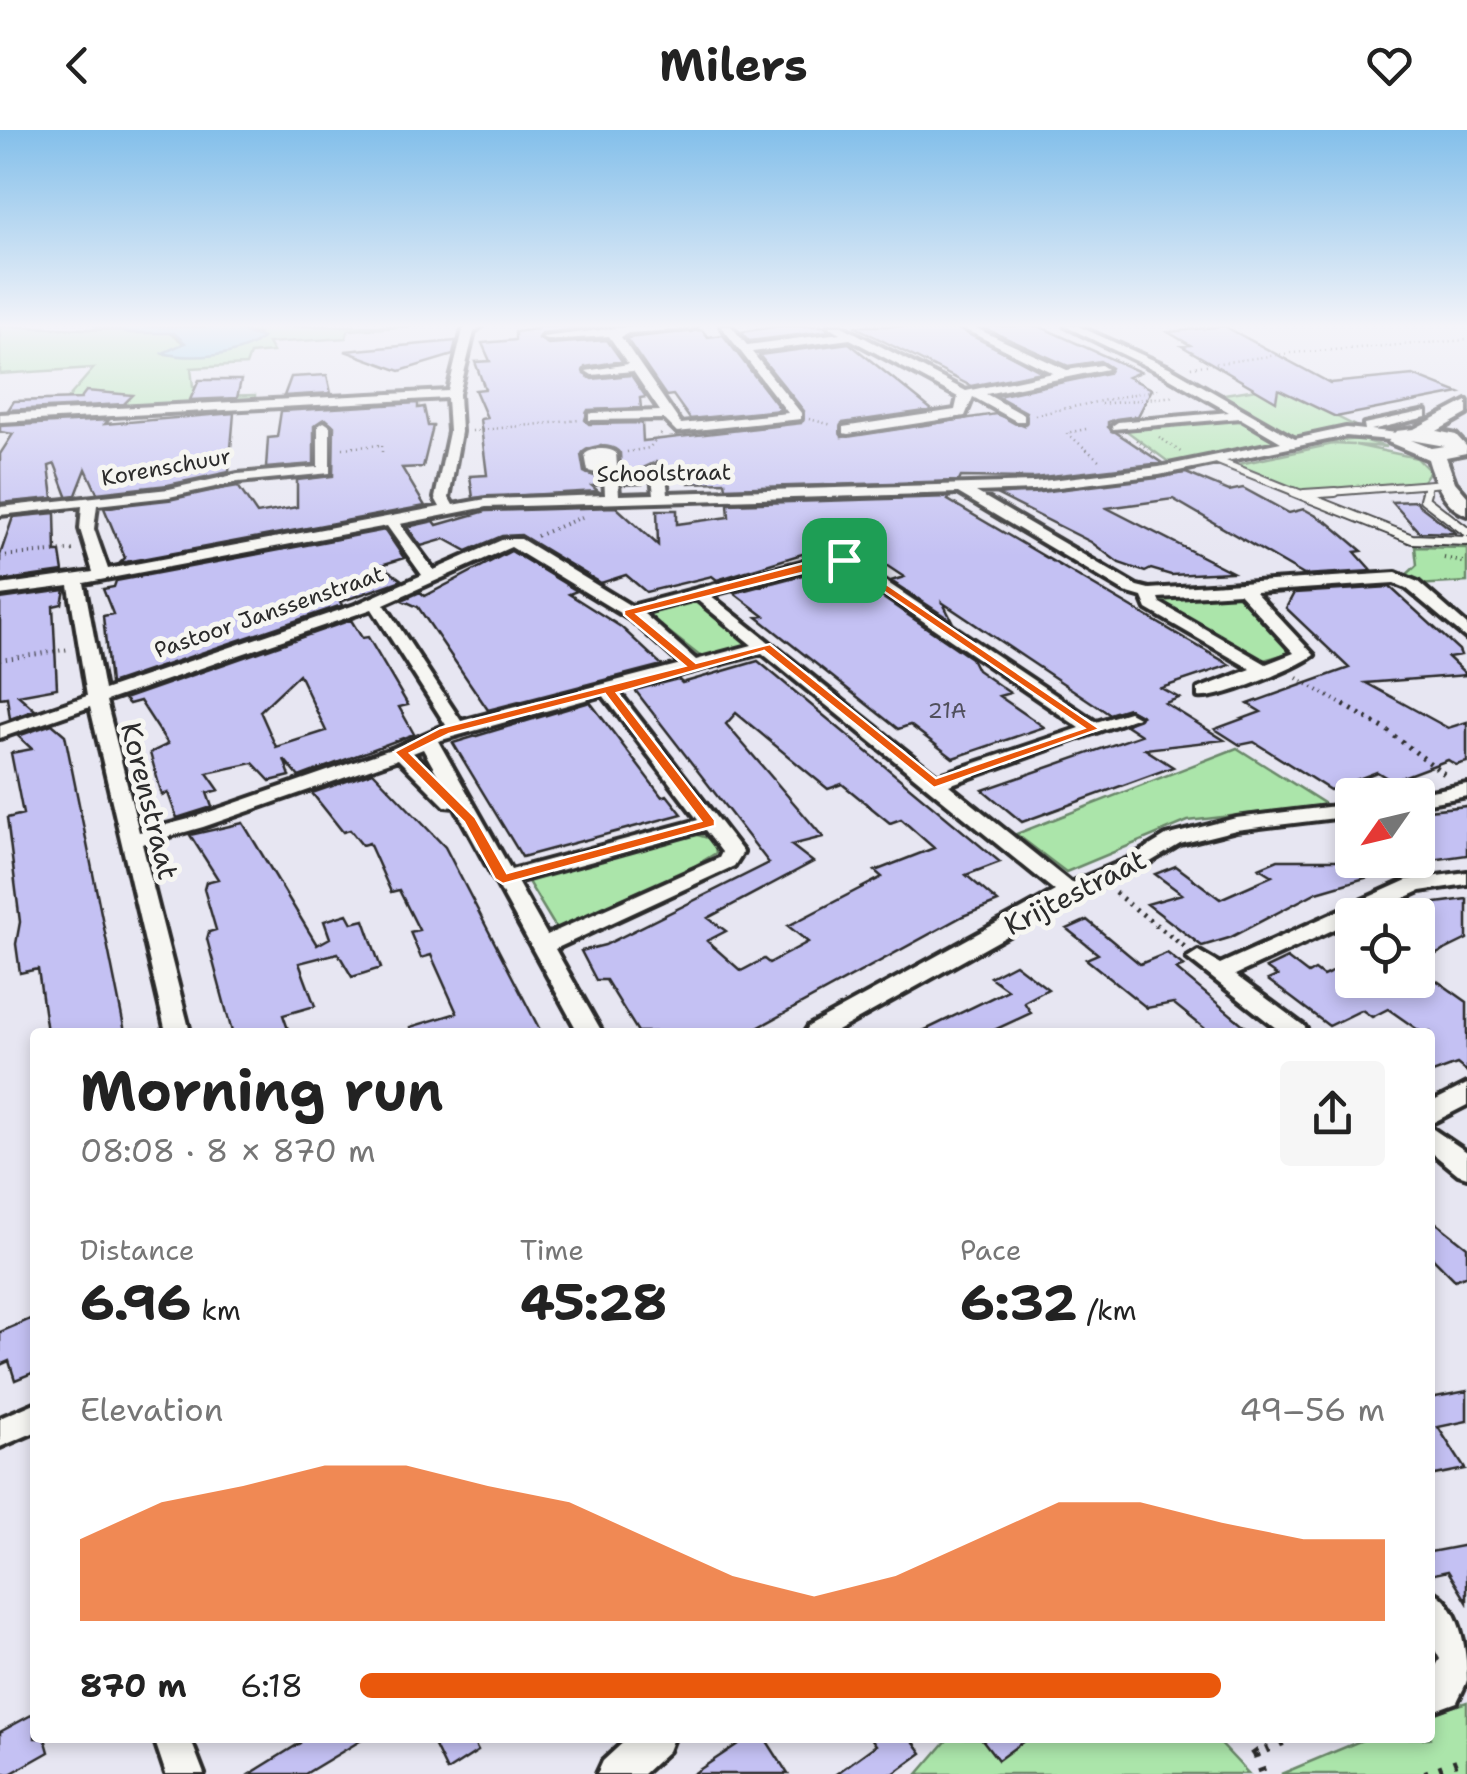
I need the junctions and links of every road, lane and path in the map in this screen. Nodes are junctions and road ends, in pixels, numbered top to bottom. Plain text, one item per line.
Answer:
1 (288, 403) edge
2 (453, 403) edge
3 (660, 403) edge
4 (786, 403) edge
5 (965, 403) edge
6 (988, 403) edge
7 (1092, 403) edge
8 (1224, 403) edge
9 (1062, 409) junction
10 (1459, 410) edge
11 (668, 414) junction
12 (1068, 414) dead end
13 (1243, 414) junction
14 (796, 416) junction
15 (592, 417) joint
16 (0, 418) edge
17 (1020, 418) joint
18 (324, 426) dead end
19 (1118, 426) junction
20 (677, 428) junction
21 (1086, 429) dead end
22 (848, 430) joint
23 (456, 432) junction
24 (1363, 435) junction
25 (381, 436) dead end
26 (1419, 438) junction
27 (382, 445) junction
28 (1297, 445) junction
29 (325, 449) junction
30 (609, 453) joint
31 (382, 456) dead end
32 (1160, 458) junction
33 (1218, 461) junction
34 (658, 469) dead end
35 (1174, 469) junction
36 (1118, 476) junction
37 (1439, 482) junction
38 (963, 490) junction
39 (1299, 495) junction
40 (660, 496) junction
41 (604, 497) junction
42 (90, 503) junction
43 (448, 508) junction
44 (1467, 509) edge
45 (0, 511) edge
46 (389, 519) junction
47 (1467, 532) edge
48 (1467, 541) edge
49 (515, 543) junction
50 (94, 548) junction
51 (0, 556) edge
52 (430, 575) junction
53 (102, 576) junction
54 (76, 580) junction
55 (1242, 587) junction
56 (0, 590) edge
57 (699, 594) junction
58 (1148, 594) junction
59 (375, 602) junction
60 (628, 612) junction
61 (1467, 634) edge
62 (88, 645) junction
63 (766, 647) junction
64 (0, 660) edge
65 (694, 667) junction
66 (1273, 670) junction
67 (609, 691) junction
68 (1204, 692) dead end
69 (96, 696) junction
70 (1130, 717) dead end
71 (457, 728) junction
72 (1094, 729) junction
73 (0, 732) edge
74 (426, 739) junction
75 (401, 752) junction
76 (934, 784) junction
77 (1466, 790) edge
78 (1435, 795) edge
79 (1335, 812) edge
80 (470, 820) junction
81 (710, 823) junction
82 (132, 840) junction
83 (1467, 878) edge
84 (503, 879) junction
85 (1097, 879) junction
86 (1068, 892) junction
87 (542, 946) junction
88 (1198, 958) joint
89 (1219, 973) junction
90 (177, 1028) edge
91 (588, 1028) edge
92 (824, 1028) edge
93 (1291, 1028) edge
94 (1467, 1093) edge
95 (1435, 1111) edge
96 (1435, 1141) edge
97 (1467, 1167) edge
98 (30, 1419) edge
99 (0, 1432) edge
100 (1435, 1615) edge
101 (1463, 1657) edge
102 (1435, 1692) edge
103 (174, 1743) edge
104 (650, 1743) edge
105 (1248, 1743) edge
106 (1281, 1743) edge
107 (1256, 1754) junction
108 (1467, 1758) edge
109 (185, 1774) edge
110 (616, 1774) edge
111 (1262, 1774) edge
112 (1424, 1774) edge

1 - 16 street
2 - 23 street
3 - 11 street
4 - 14 street
5 - 22 street
6 - 17 street
7 - 9 path
8 - 13 street
9 - 12 path
9 - 17 path
10 - 26 main road
11 - 15 street
11 - 20 street
13 - 19 street
13 - 28 street
14 - 20 street
14 - 22 path
15 - 23 path
18 - 29 street
19 - 32 path
19 - 32 path
20 - 30 path
21 - 36 path
23 - 43 street
24 - 26 street, Schoolstraat
24 - 26 street, Schoolstraat
24 - 28 street, Schoolstraat
25 - 27 path
26 - 37 main road
27 - 29 path
27 - 31 path
28 - 33 street, Schoolstraat
29 - 42 street, Korenschuur
30 - 41 street
32 - 35 path
33 - 35 street, Schoolstraat
33 - 39 lane
34 - 40 street
35 - 36 street, Schoolstraat
36 - 38 street, Schoolstraat
37 - 39 lane
37 - 44 main road
37 - 47 lane
38 - 40 street, Schoolstraat
38 - 58 street
39 - 48 lane
40 - 41 street, Schoolstraat
41 - 43 street, Schoolstraat
41 - 49 path
42 - 45 street, Korenschuur
42 - 50 street, Korenschuur
43 - 46 street, Schoolstraat
46 - 52 street
46 - 53 street, Schoolstraat
49 - 52 street, Pastoor Janssenstraat
49 - 60 street
50 - 51 path
50 - 53 street, Korenschuur
52 - 59 street, Pastoor Janssenstraat
53 - 54 street, Schoolstraat
54 - 56 street, Schoolstraat
54 - 62 street, Korenstraat
55 - 58 street
55 - 61 street
55 - 66 street
57 - 60 street
57 - 63 street
57 - 72 street
58 - 66 street
59 - 69 street, Pastoor Janssenstraat
59 - 71 street
60 - 65 street
62 - 64 path
62 - 69 street, Korenstraat
63 - 65 street
63 - 76 street
65 - 67 street
66 - 68 street
66 - 77 path
67 - 71 street
67 - 81 street
69 - 73 street, Pastoor Janssenstraat
69 - 82 street, Korenstraat
70 - 72 street
71 - 74 street
72 - 76 street
74 - 75 street
74 - 80 street
75 - 80 street
75 - 82 street
76 - 86 street
77 - 78 street
79 - 85 street, Krijtestraat
80 - 84 street
81 - 84 street
81 - 87 street
82 - 90 street, Korenstraat
83 - 89 street
84 - 87 street
85 - 86 street, Krijtestraat
85 - 88 path
86 - 92 street, Krijtestraat
87 - 91 street
88 - 89 street
89 - 93 street
94 - 95 street
96 - 97 street
98 - 99 street
100 - 101 street
101 - 102 street
103 - 109 street
104 - 110 street
105 - 107 path
106 - 107 path
107 - 111 path
108 - 112 path

